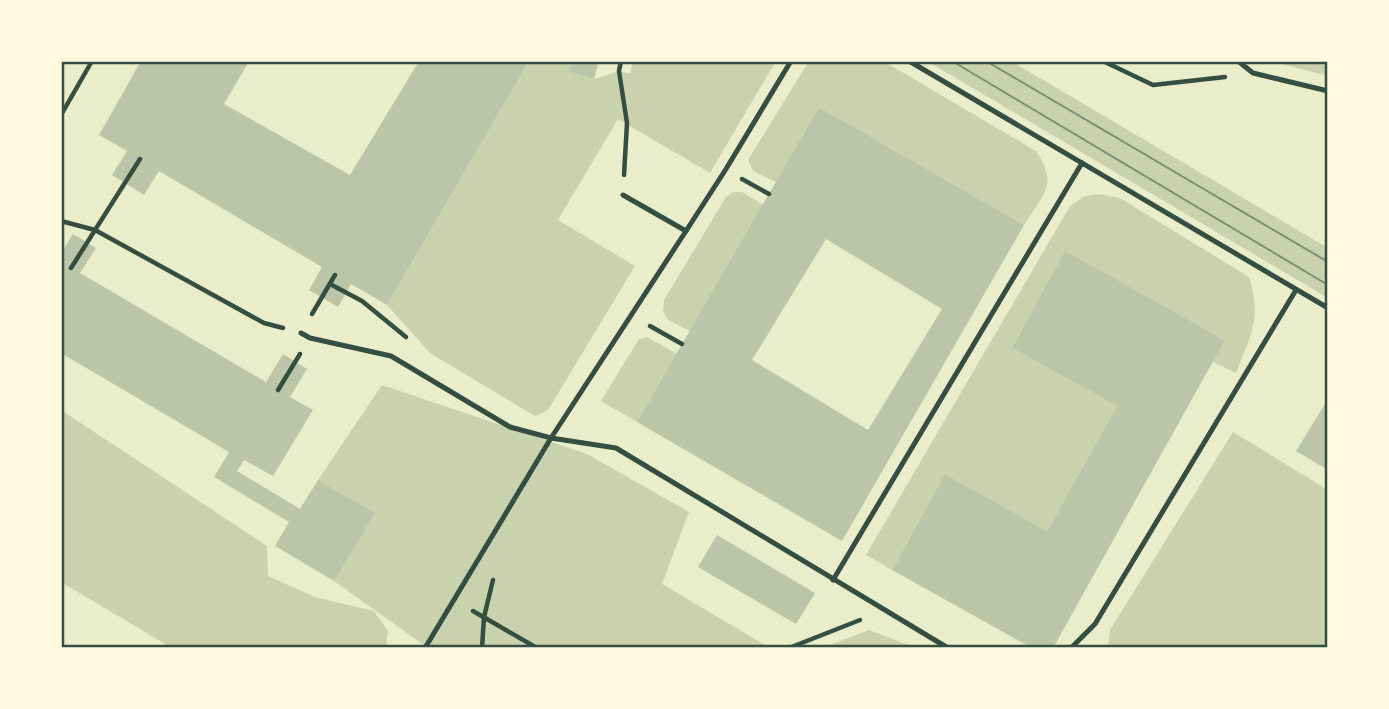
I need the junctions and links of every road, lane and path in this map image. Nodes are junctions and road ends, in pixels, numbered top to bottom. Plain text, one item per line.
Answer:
1 (93, 61) edge
2 (621, 61) edge
3 (791, 61) edge
4 (909, 61) edge
5 (1096, 61) edge
6 (1238, 61) edge
7 (1254, 73) junction
8 (1328, 91) edge
9 (61, 115) edge
10 (1082, 163) junction
11 (726, 169) junction
12 (769, 194) dead end
13 (623, 195) joint
14 (103, 218) junction
15 (61, 221) edge
16 (95, 230) junction
17 (686, 231) junction
18 (71, 268) dead end
19 (335, 275) dead end
20 (1296, 290) junction
21 (321, 298) dead end
22 (1328, 308) edge
23 (631, 315) junction
24 (301, 332) joint
25 (682, 344) dead end
26 (295, 361) dead end
27 (278, 390) dead end
28 (551, 438) junction
29 (833, 580) junction
30 (453, 600) junction
31 (884, 610) junction
32 (425, 648) edge
33 (537, 648) edge
34 (789, 648) edge
35 (948, 648) edge
36 (1071, 648) edge

1 - 9 path
2 - 13 path
3 - 11 lane
4 - 10 lane
5 - 7 path
6 - 7 lane
7 - 8 lane
10 - 20 lane
10 - 29 lane
11 - 12 path
11 - 17 lane
13 - 17 lane
14 - 14 path
14 - 16 path
15 - 16 path
16 - 18 path
16 - 24 path
17 - 23 lane
19 - 21 path
20 - 22 lane
20 - 36 lane
23 - 25 path
23 - 28 lane
24 - 28 lane
26 - 27 path
28 - 29 lane
28 - 30 lane
29 - 31 lane
30 - 32 lane
30 - 33 path
31 - 34 path
31 - 35 lane

